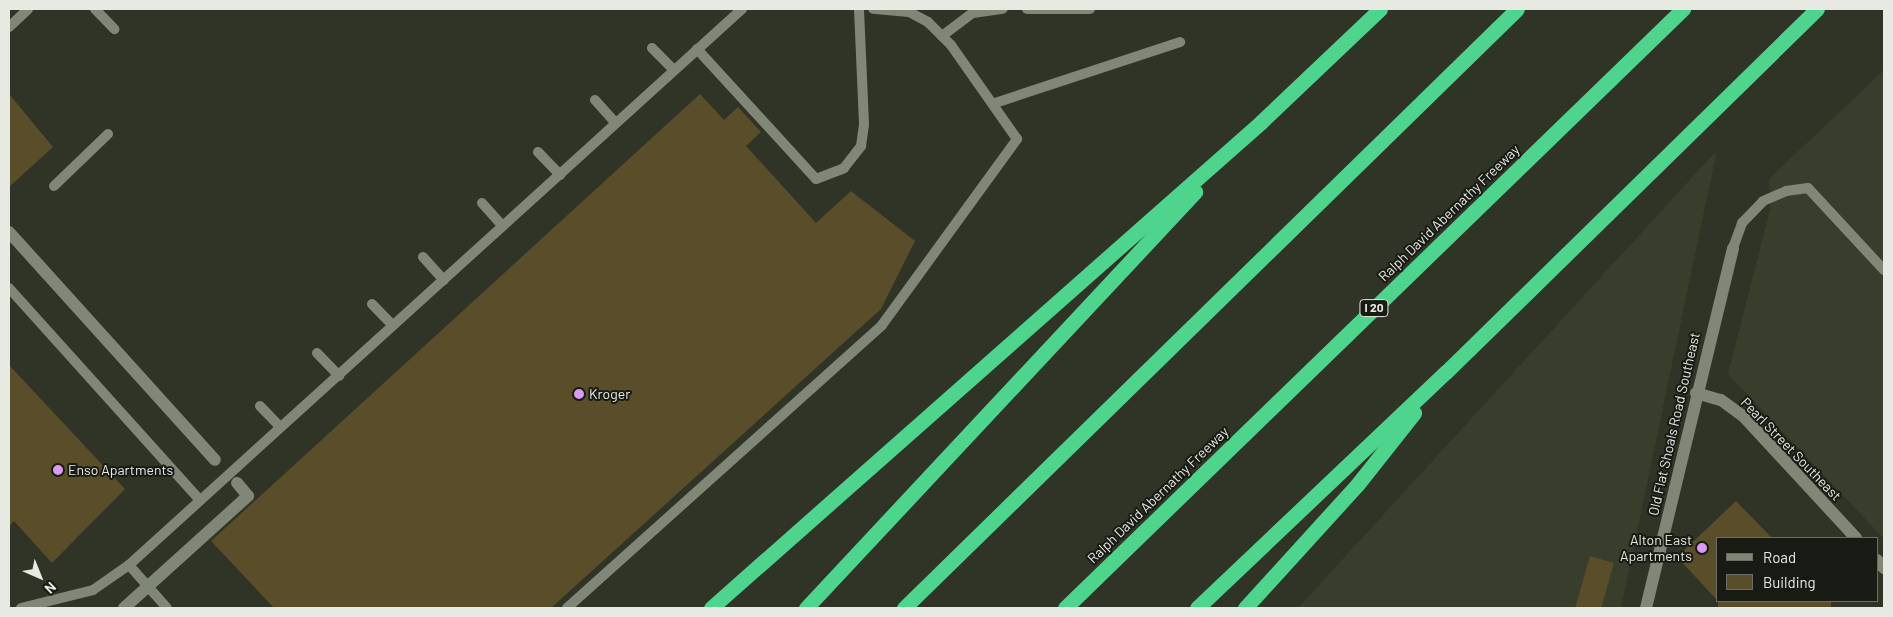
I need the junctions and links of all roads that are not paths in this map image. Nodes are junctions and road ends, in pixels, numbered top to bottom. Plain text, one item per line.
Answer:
1 (28, 9) edge
2 (95, 9) edge
3 (742, 9) edge
4 (859, 9) edge
5 (873, 9) edge
6 (1003, 9) edge
7 (1027, 9) edge
8 (1090, 9) edge
9 (1380, 9) edge
10 (1518, 9) edge
11 (1683, 9) edge
12 (1817, 9) edge
13 (9, 27) edge
14 (114, 29) dead end
15 (942, 36) junction
16 (1180, 42) dead end
17 (652, 48) dead end
18 (697, 49) junction
19 (674, 70) junction
20 (595, 100) dead end
21 (995, 103) junction
22 (1261, 122) junction
23 (616, 123) junction
24 (108, 134) dead end
25 (538, 152) dead end
26 (560, 175) junction
27 (54, 186) dead end
28 (482, 203) dead end
29 (503, 226) junction
30 (9, 232) edge
31 (1733, 248) joint
32 (423, 257) dead end
33 (1884, 270) edge
34 (444, 280) junction
35 (9, 288) edge
36 (372, 304) dead end
37 (393, 326) junction
38 (318, 353) dead end
39 (1446, 372) junction
40 (339, 376) junction
41 (1696, 393) junction
42 (260, 406) dead end
43 (280, 427) junction
44 (215, 460) dead end
45 (237, 483) dead end
46 (200, 500) junction
47 (1855, 537) edge
48 (129, 565) junction
49 (148, 586) junction
50 (21, 608) edge
51 (124, 608) edge
52 (167, 608) edge
53 (567, 608) edge
54 (711, 608) edge
55 (806, 608) edge
56 (904, 608) edge
57 (1065, 608) edge
58 (1197, 608) edge
59 (1245, 608) edge
60 (1646, 608) edge

1 - 13 lane
2 - 14 lane
3 - 18 lane
4 - 18 lane
5 - 15 lane
6 - 15 lane
7 - 8 lane
9 - 22 highway
10 - 56 highway
11 - 57 highway, Ralph David Abernathy Freeway / I 20
12 - 39 highway
15 - 21 lane
16 - 21 lane
17 - 19 lane
18 - 19 lane
19 - 23 lane
20 - 23 lane
21 - 53 lane
22 - 54 highway
22 - 55 highway
23 - 26 lane
24 - 27 lane
25 - 26 lane
26 - 29 lane
28 - 29 lane
29 - 34 lane
30 - 44 street
31 - 33 lane
31 - 41 street, Old Flat Shoals Road Southeast
32 - 34 lane
34 - 37 lane
35 - 46 lane
36 - 37 lane
37 - 40 lane
38 - 40 lane
39 - 58 highway
39 - 59 highway
40 - 43 lane
41 - 47 street, Pearl Street Southeast
41 - 60 street, Old Flat Shoals Road Southeast
42 - 43 lane
43 - 46 lane
45 - 49 street
46 - 48 lane
48 - 49 lane
48 - 50 lane
49 - 51 street
49 - 52 lane

